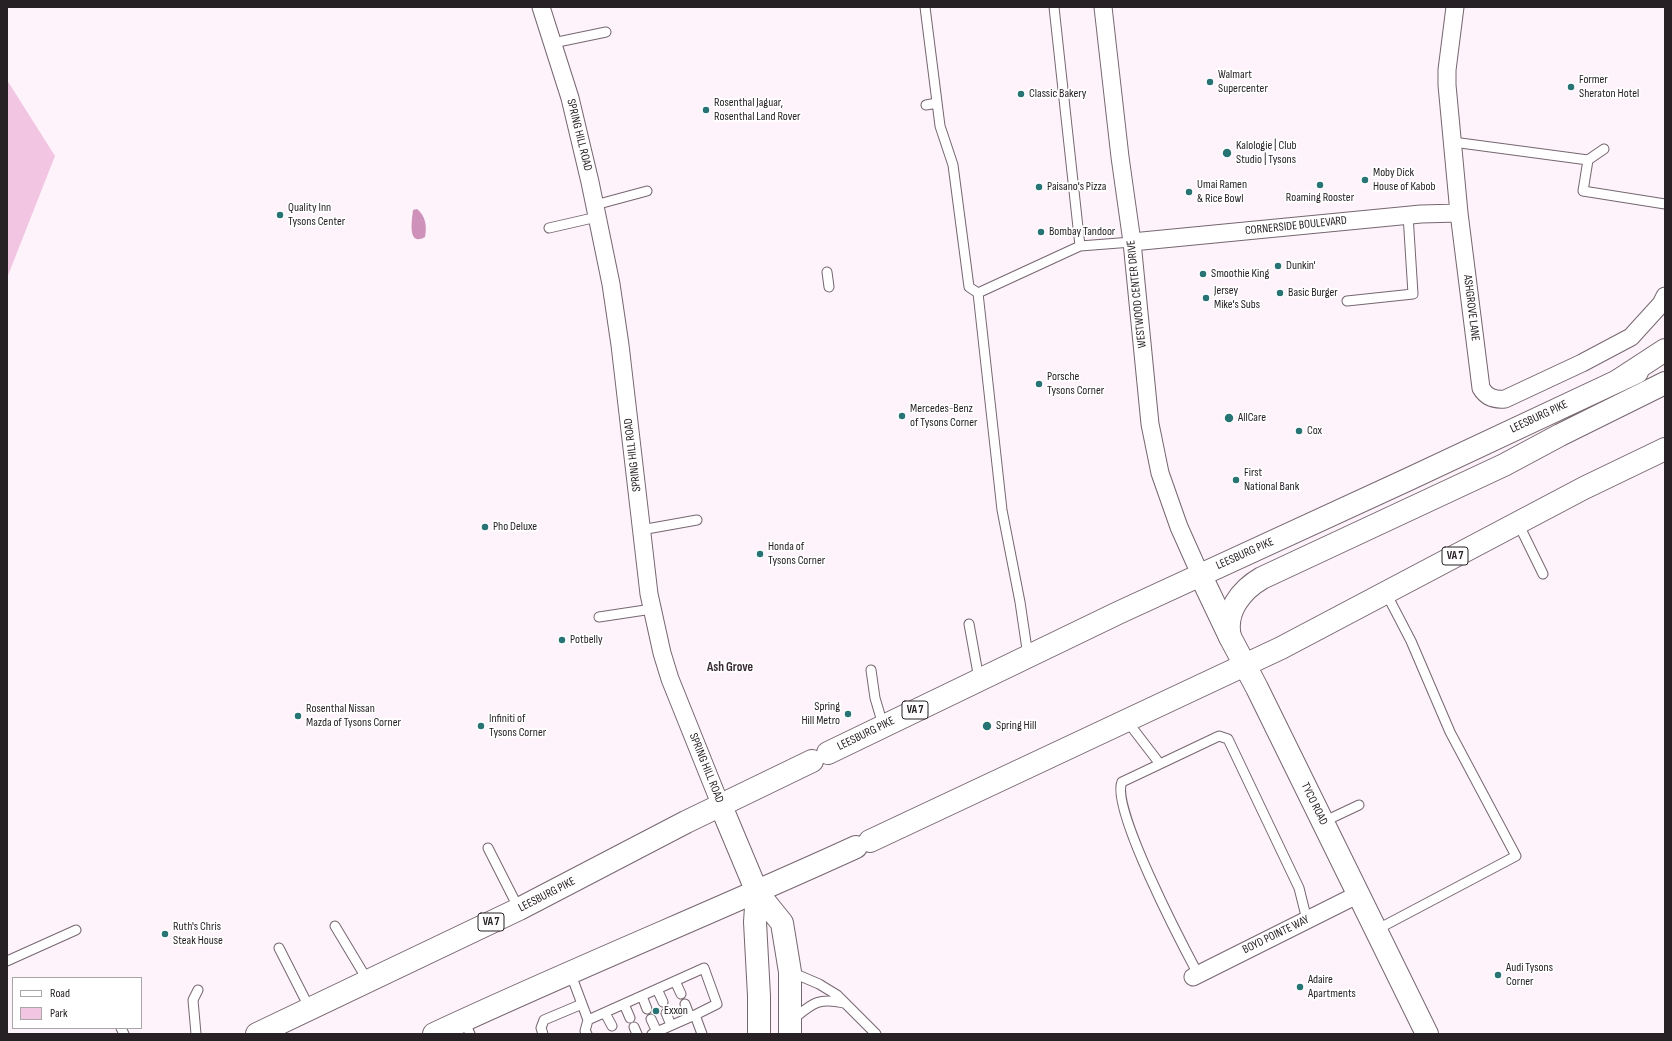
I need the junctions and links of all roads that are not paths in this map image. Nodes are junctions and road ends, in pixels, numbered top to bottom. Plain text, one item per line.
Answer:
1 (541, 7) edge
2 (925, 7) edge
3 (1054, 7) edge
4 (1103, 7) edge
5 (1456, 7) edge
6 (606, 32) dead end
7 (554, 43) junction
8 (937, 103) junction
9 (926, 106) dead end
10 (1453, 142) junction
11 (1604, 149) dead end
12 (1588, 160) junction
13 (647, 191) dead end
14 (1665, 204) edge
15 (596, 211) junction
16 (1459, 213) junction
17 (1408, 216) junction
18 (549, 228) dead end
19 (1132, 242) junction
20 (1080, 246) junction
21 (828, 272) dead end
22 (829, 287) dead end
23 (978, 293) junction
24 (1665, 296) edge
25 (1347, 301) dead end
26 (1665, 350) edge
27 (1665, 359) edge
28 (1619, 380) junction
29 (1665, 383) edge
30 (1665, 449) edge
31 (697, 520) dead end
32 (1518, 522) junction
33 (642, 530) junction
34 (1200, 574) junction
35 (1543, 574) dead end
36 (1386, 593) junction
37 (652, 609) junction
38 (599, 617) dead end
39 (969, 624) dead end
40 (1230, 637) junction
41 (1028, 656) junction
42 (1245, 665) junction
43 (870, 670) dead end
44 (979, 679) junction
45 (1127, 721) junction
46 (883, 725) junction
47 (1160, 764) junction
48 (1359, 805) dead end
49 (721, 806) junction
50 (1323, 822) junction
51 (488, 848) dead end
52 (757, 892) junction
53 (1359, 894) junction
54 (520, 909) junction
55 (1307, 920) junction
56 (335, 926) dead end
57 (76, 930) dead end
58 (1376, 930) junction
59 (279, 948) dead end
60 (7, 960) edge
61 (570, 972) junction
62 (790, 972) junction
63 (1196, 975) joint
64 (368, 981) junction
65 (676, 981) junction
66 (657, 989) junction
67 (198, 990) dead end
68 (681, 994) dead end
69 (642, 996) junction
70 (663, 1002) dead end
71 (846, 1003) junction
72 (582, 1004) junction
73 (624, 1004) junction
74 (685, 1004) dead end
75 (310, 1009) junction
76 (647, 1010) dead end
77 (666, 1012) dead end
78 (605, 1013) junction
79 (693, 1016) junction
80 (630, 1018) dead end
81 (651, 1019) dead end
82 (588, 1020) junction
83 (671, 1025) junction
84 (612, 1026) dead end
85 (467, 1027) edge
86 (790, 1028) edge
87 (654, 1033) edge
88 (196, 1034) edge
89 (258, 1034) edge
90 (434, 1034) edge
91 (543, 1034) edge
92 (587, 1034) edge
93 (702, 1034) edge
94 (759, 1034) edge
95 (876, 1034) edge
96 (1427, 1034) edge

1 - 7 street, SPRING HILL ROAD
2 - 8 lane
3 - 20 lane
4 - 19 street, WESTWOOD CENTER DRIVE
5 - 10 street, ASHGROVE LANE
6 - 7 lane
7 - 15 street, SPRING HILL ROAD
8 - 9 lane
8 - 23 lane
10 - 12 lane
10 - 16 street, ASHGROVE LANE
11 - 12 lane
12 - 14 lane
13 - 15 lane
15 - 18 lane
15 - 33 street, SPRING HILL ROAD
16 - 17 street, CORNERSIDE BOULEVARD
16 - 24 street, ASHGROVE LANE
17 - 19 street, CORNERSIDE BOULEVARD
17 - 25 lane
19 - 20 lane
19 - 34 street, WESTWOOD CENTER DRIVE
20 - 23 lane
21 - 22 lane
23 - 41 lane
26 - 28 main road
27 - 28 main road, LEESBURG PIKE / VA 7
28 - 34 main road, LEESBURG PIKE / VA 7
29 - 40 main road
30 - 32 main road, VA 7
31 - 33 lane
32 - 35 lane
32 - 36 main road, VA 7
33 - 37 street, SPRING HILL ROAD
34 - 40 main road, TYCO ROAD
34 - 41 main road, LEESBURG PIKE / VA 7
36 - 42 main road, VA 7
36 - 58 lane
37 - 38 lane
37 - 49 street, SPRING HILL ROAD
39 - 44 lane
40 - 42 main road, TYCO ROAD
41 - 44 main road, LEESBURG PIKE / VA 7
42 - 45 main road, VA 7
42 - 50 main road, TYCO ROAD
43 - 46 lane
44 - 46 main road, LEESBURG PIKE / VA 7
45 - 47 lane
45 - 52 main road, VA 7
46 - 49 main road, LEESBURG PIKE / VA 7
47 - 55 lane
47 - 63 lane
48 - 50 lane
49 - 52 main road, SPRING HILL ROAD
49 - 54 main road, LEESBURG PIKE / VA 7
50 - 53 main road, TYCO ROAD
51 - 54 lane
52 - 61 main road, VA 7
52 - 62 main road, SPRING HILL ROAD
52 - 94 main road, SPRING HILL ROAD
53 - 55 street, BOYD POINTE WAY
53 - 58 main road, TYCO ROAD
54 - 64 main road, LEESBURG PIKE / VA 7
55 - 63 street, BOYD POINTE WAY
56 - 64 lane
57 - 60 lane
58 - 96 main road, TYCO ROAD
59 - 75 lane
61 - 72 lane
61 - 85 main road, VA 7
62 - 71 lane
62 - 86 main road, SPRING HILL ROAD
64 - 75 main road, LEESBURG PIKE / VA 7
65 - 66 lane
65 - 68 lane
65 - 79 lane
66 - 69 lane
66 - 70 lane
67 - 88 lane
69 - 73 lane
69 - 76 lane
71 - 86 lane
71 - 95 lane
72 - 82 lane
72 - 91 lane
73 - 78 lane
73 - 80 lane
74 - 79 lane
75 - 89 main road, LEESBURG PIKE / VA 7
77 - 83 lane
78 - 82 lane
78 - 84 lane
79 - 83 lane
79 - 93 lane
81 - 87 lane
82 - 92 lane
83 - 87 lane
85 - 90 main road, VA 7

